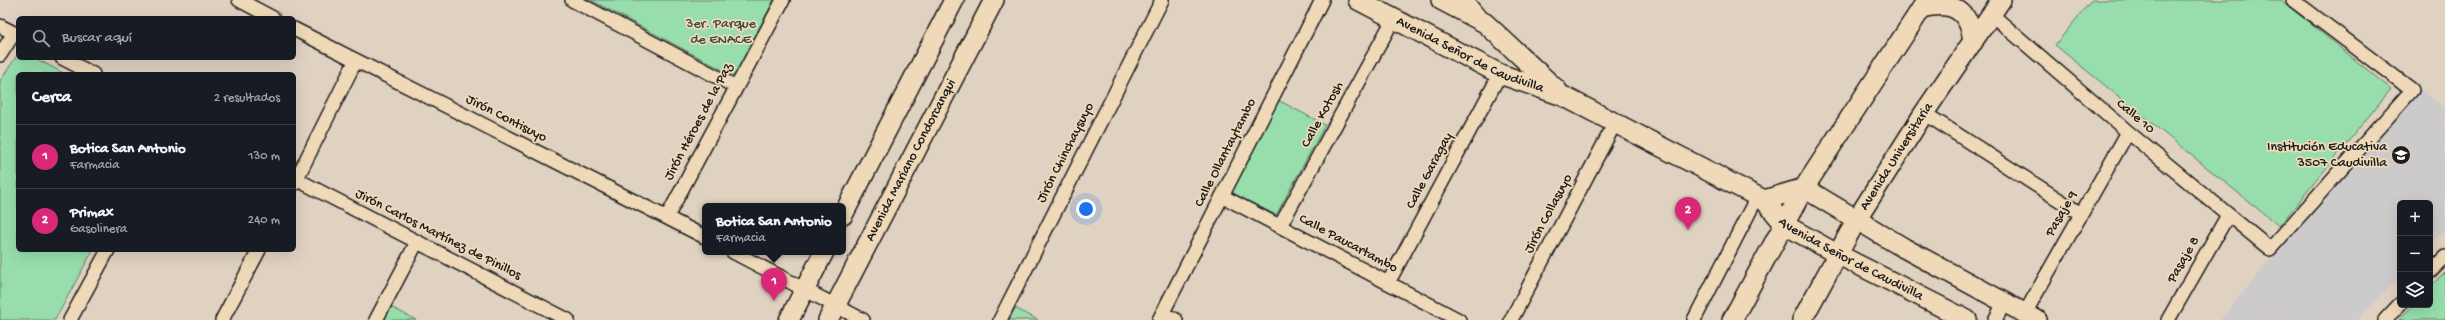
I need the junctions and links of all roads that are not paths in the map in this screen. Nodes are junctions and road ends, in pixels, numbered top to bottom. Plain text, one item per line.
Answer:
1 (239, 0) edge
2 (572, 0) edge
3 (782, 0) edge
4 (954, 0) edge
5 (994, 0) edge
6 (1162, 0) edge
7 (1322, 0) edge
8 (1358, 0) edge
9 (1441, 0) edge
10 (1466, 0) edge
11 (2293, 0) edge
12 (1925, 4) edge
13 (1996, 7) edge
14 (269, 16) edge
15 (1394, 18) junction
16 (1485, 23) junction
17 (0, 26) edge
18 (296, 30) edge
19 (16, 34) edge
20 (1973, 42) junction
21 (0, 55) edge
22 (66, 60) edge
23 (355, 62) junction
24 (89, 72) edge
25 (1500, 74) junction
26 (736, 87) junction
27 (1563, 96) junction
28 (1924, 113) junction
29 (1615, 123) junction
30 (2128, 132) junction
31 (296, 178) edge
32 (296, 181) edge
33 (1804, 188) junction
34 (1222, 196) junction
35 (1761, 199) junction
36 (846, 209) edge
37 (2081, 214) junction
38 (2228, 215) junction
39 (667, 217) junction
40 (1857, 219) junction
41 (1785, 225) junction
42 (1280, 226) junction
43 (702, 235) edge
44 (417, 242) junction
45 (107, 252) edge
46 (258, 252) edge
47 (739, 255) edge
48 (822, 255) edge
49 (1838, 256) junction
50 (2445, 256) edge
51 (2433, 269) edge
52 (1388, 283) junction
53 (804, 289) junction
54 (2005, 302) junction
55 (2397, 307) edge
56 (832, 313) edge
57 (1161, 316) edge
58 (2031, 316) edge
59 (70, 320) edge
60 (222, 320) edge
61 (376, 320) edge
62 (568, 320) edge
63 (789, 320) edge
64 (863, 320) edge
65 (1000, 320) edge
66 (1176, 320) edge
67 (1460, 320) edge
68 (1511, 320) edge
69 (1694, 320) edge
70 (1732, 320) edge
71 (1802, 320) edge
72 (1967, 320) edge
73 (1996, 320) edge
74 (2168, 320) edge
75 (2385, 320) edge

1 - 14 street
2 - 26 street
3 - 26 street, Jirón Héroes de la Paz
4 - 36 main road
5 - 56 main road, Avenida Mariano Condorcanqui
6 - 65 street, Jirón Chinchaysuyo
7 - 34 street, Calle Ollantaytambo
8 - 15 main road, Avenida Señor de Caudivilla
9 - 16 main road, Avenida Señor de Caudivilla
10 - 16 street
11 - 38 street, Calle 10
12 - 20 main road
12 - 33 main road
13 - 20 main road, Avenida Universitaria
13 - 30 street, Calle 10
15 - 25 main road, Avenida Señor de Caudivilla
15 - 42 street, Calle Kotosh
16 - 27 main road, Avenida Señor de Caudivilla
17 - 19 street
18 - 23 street, Jirón Contisuyo
19 - 21 street
20 - 28 main road, Avenida Universitaria
22 - 24 street
23 - 31 street
23 - 39 street, Jirón Contisuyo
25 - 27 main road, Avenida Señor de Caudivilla
25 - 52 street, Calle Garagay
26 - 39 street, Jirón Héroes de la Paz
27 - 29 main road, Avenida Señor de Caudivilla
28 - 37 street
28 - 40 main road, Avenida Universitaria
29 - 35 main road, Avenida Señor de Caudivilla
29 - 68 street, Jirón Collasuyo
30 - 37 street, Pasaje 9
30 - 38 street, Calle 10
32 - 44 street, Jirón Carlos Martínez de Pinillos
33 - 35 main road, Avenida Señor de Caudivilla
33 - 40 main road
33 - 41 main road
34 - 42 street, Calle Paucartambo
34 - 57 street, Calle Ollantaytambo
35 - 41 main road, Avenida Señor de Caudivilla
35 - 69 street
37 - 58 street, Pasaje 9
38 - 74 street, Pasaje 8
39 - 43 street, Jirón Contisuyo
40 - 49 main road, Avenida Universitaria
40 - 54 main road
41 - 49 main road, Avenida Señor de Caudivilla
41 - 70 main road
42 - 52 street, Calle Paucartambo
44 - 61 street
44 - 62 street, Jirón Carlos Martínez de Pinillos
45 - 59 street
46 - 60 street
47 - 53 street
48 - 53 main road
49 - 71 main road, Avenida Universitaria
49 - 72 main road, Avenida Señor de Caudivilla
50 - 51 street
52 - 67 street, Calle Paucartambo
53 - 56 street
53 - 63 main road
54 - 58 main road
54 - 73 street
55 - 75 street
56 - 64 street
57 - 66 street

